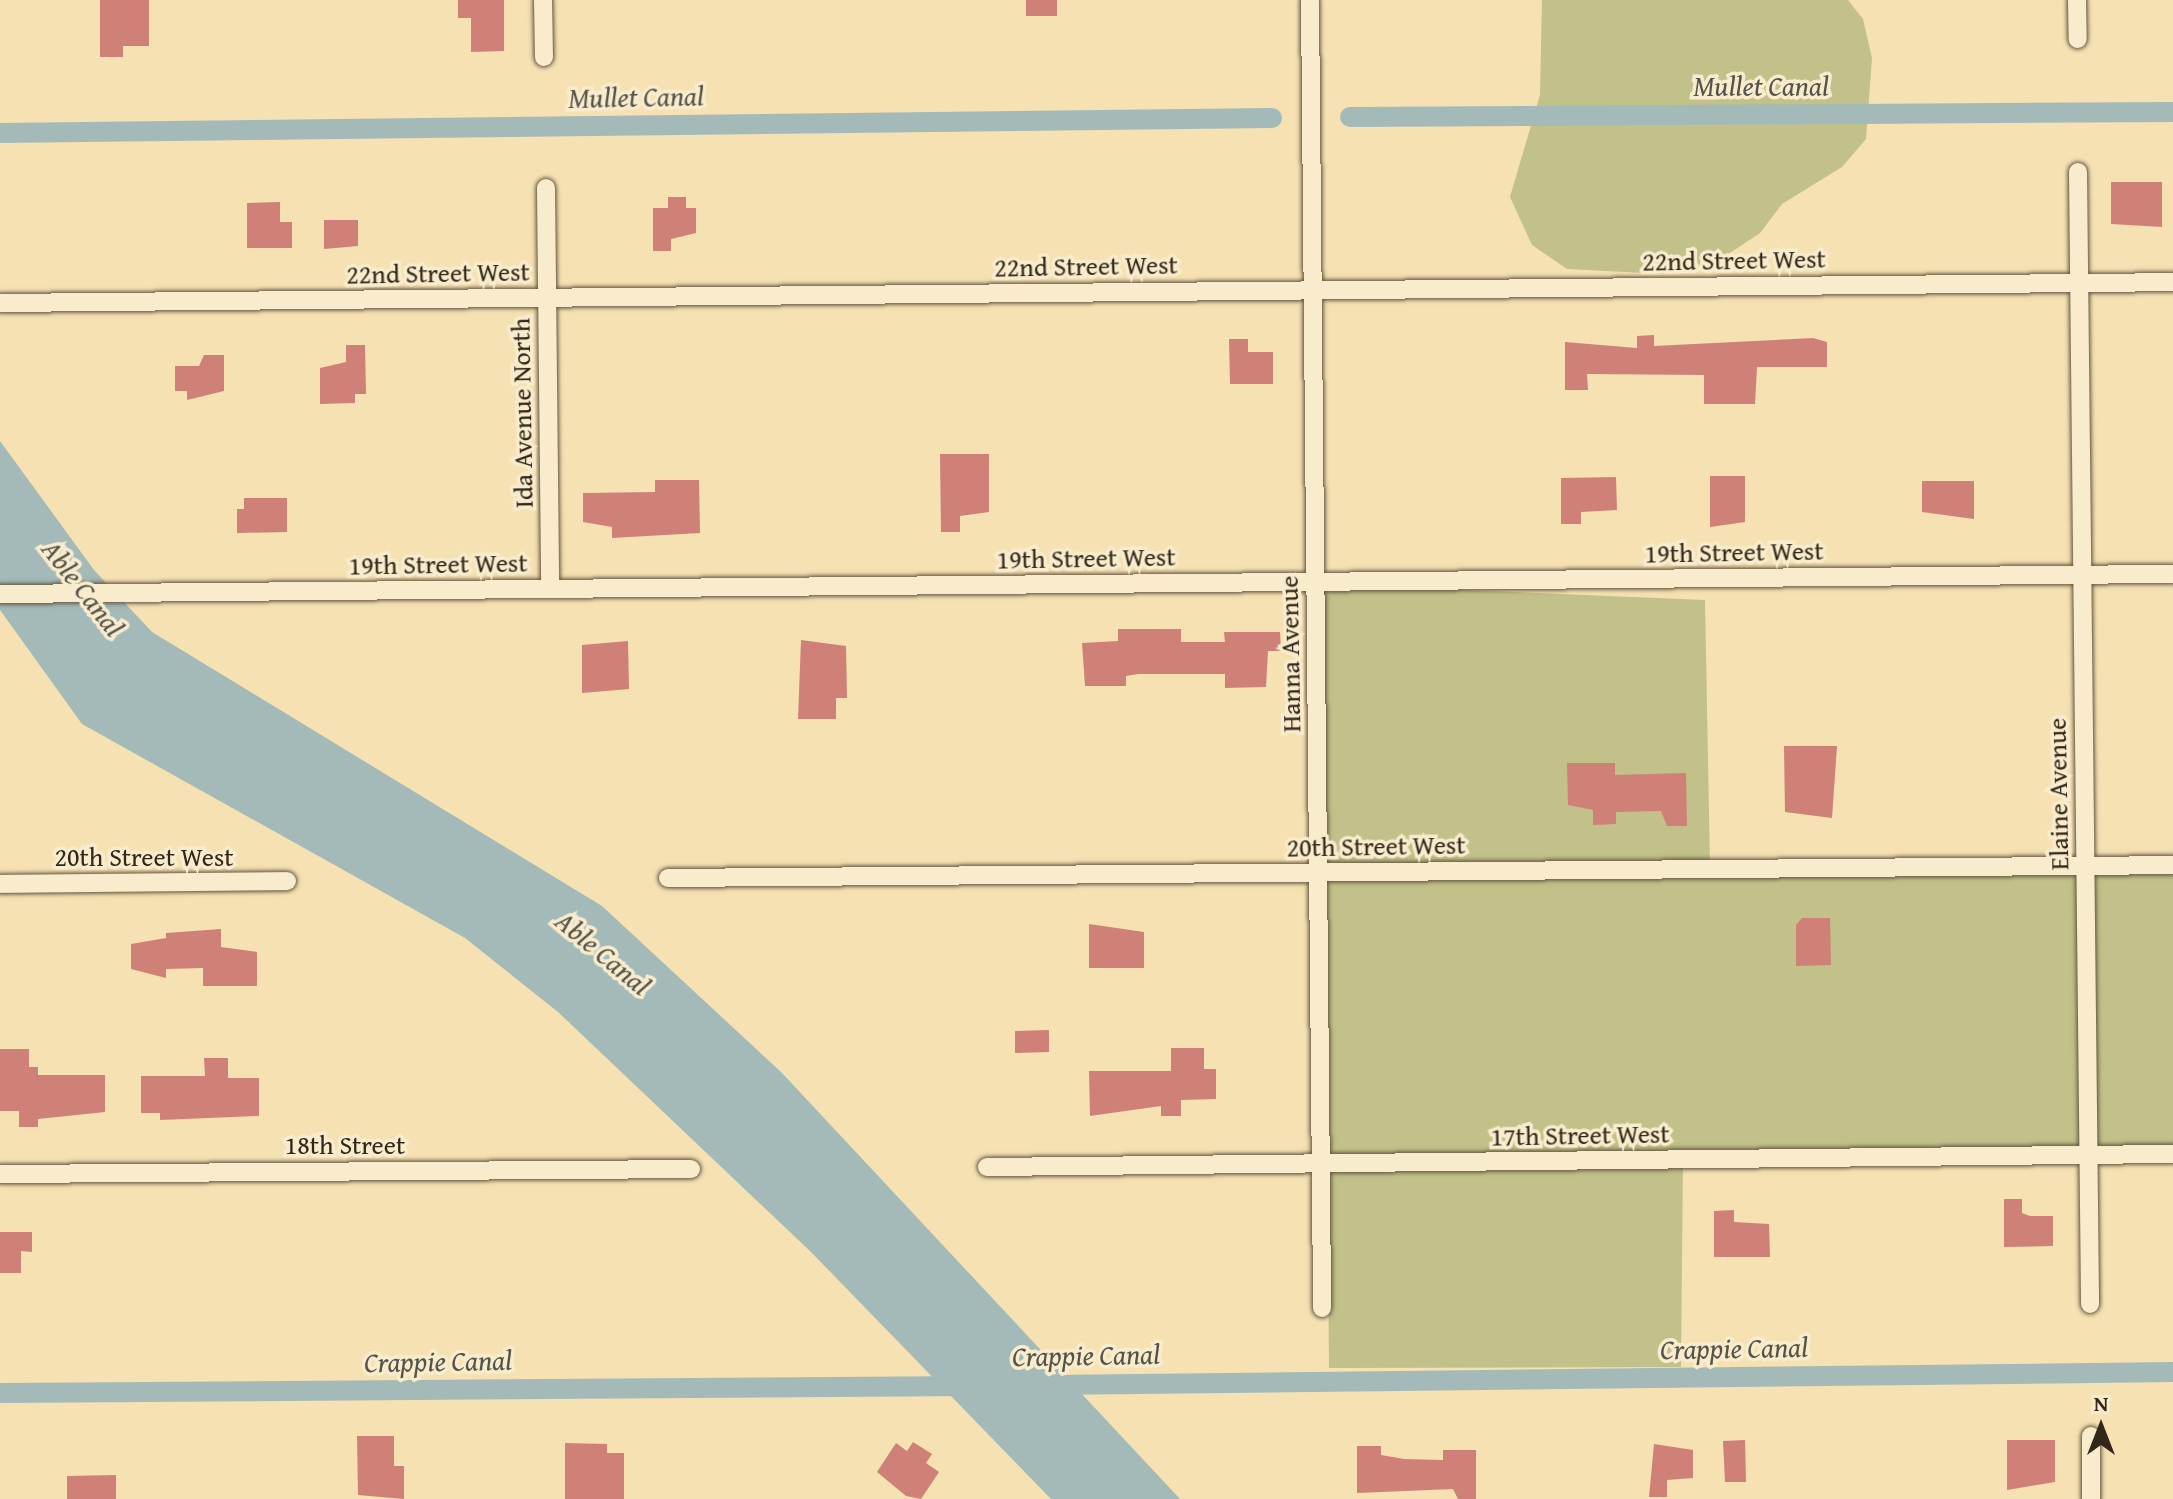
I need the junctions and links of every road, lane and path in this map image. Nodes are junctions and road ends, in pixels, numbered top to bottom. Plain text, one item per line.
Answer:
1 (543, 0) edge
2 (1310, 0) edge
3 (2077, 0) edge
4 (2078, 39) dead end
5 (544, 57) dead end
6 (2078, 172) dead end
7 (546, 188) dead end
8 (2173, 282) edge
9 (2079, 283) junction
10 (1311, 290) junction
11 (547, 298) junction
12 (0, 303) edge
13 (2082, 574) junction
14 (2173, 574) edge
15 (1316, 582) junction
16 (550, 589) junction
17 (0, 594) edge
18 (2173, 865) edge
19 (2085, 866) junction
20 (1319, 872) junction
21 (668, 878) dead end
22 (287, 881) dead end
23 (0, 884) edge
24 (2173, 1154) edge
25 (2088, 1155) junction
26 (1323, 1163) junction
27 (987, 1167) dead end
28 (691, 1169) dead end
29 (0, 1174) edge
30 (2090, 1304) dead end
31 (1322, 1308) dead end
32 (2091, 1436) dead end
33 (2091, 1499) edge

1 - 5 street
2 - 10 street, Hanna Avenue
3 - 4 street
6 - 9 street, Elaine Avenue
7 - 11 street, Ida Avenue North
8 - 9 street, 22nd Street West
9 - 10 street, 22nd Street West
9 - 13 street, Elaine Avenue
10 - 11 street, 22nd Street West
10 - 15 street, Hanna Avenue
11 - 12 street, 22nd Street West
11 - 16 street, Ida Avenue North
13 - 14 street, 19th Street West
13 - 15 street, 19th Street West
13 - 19 street, Elaine Avenue
15 - 16 street, 19th Street West
15 - 20 street, Hanna Avenue
16 - 17 street, 19th Street West
18 - 19 street, 20th Street West
19 - 20 street, 20th Street West
19 - 25 street, Elaine Avenue
20 - 21 street, 20th Street West
20 - 26 street, Hanna Avenue
22 - 23 street, 20th Street West
24 - 25 street, 17th Street West
25 - 26 street, 17th Street West
25 - 30 street, Elaine Avenue
26 - 27 street, 17th Street West
26 - 31 street, Hanna Avenue
28 - 29 street, 18th Street
32 - 33 street

